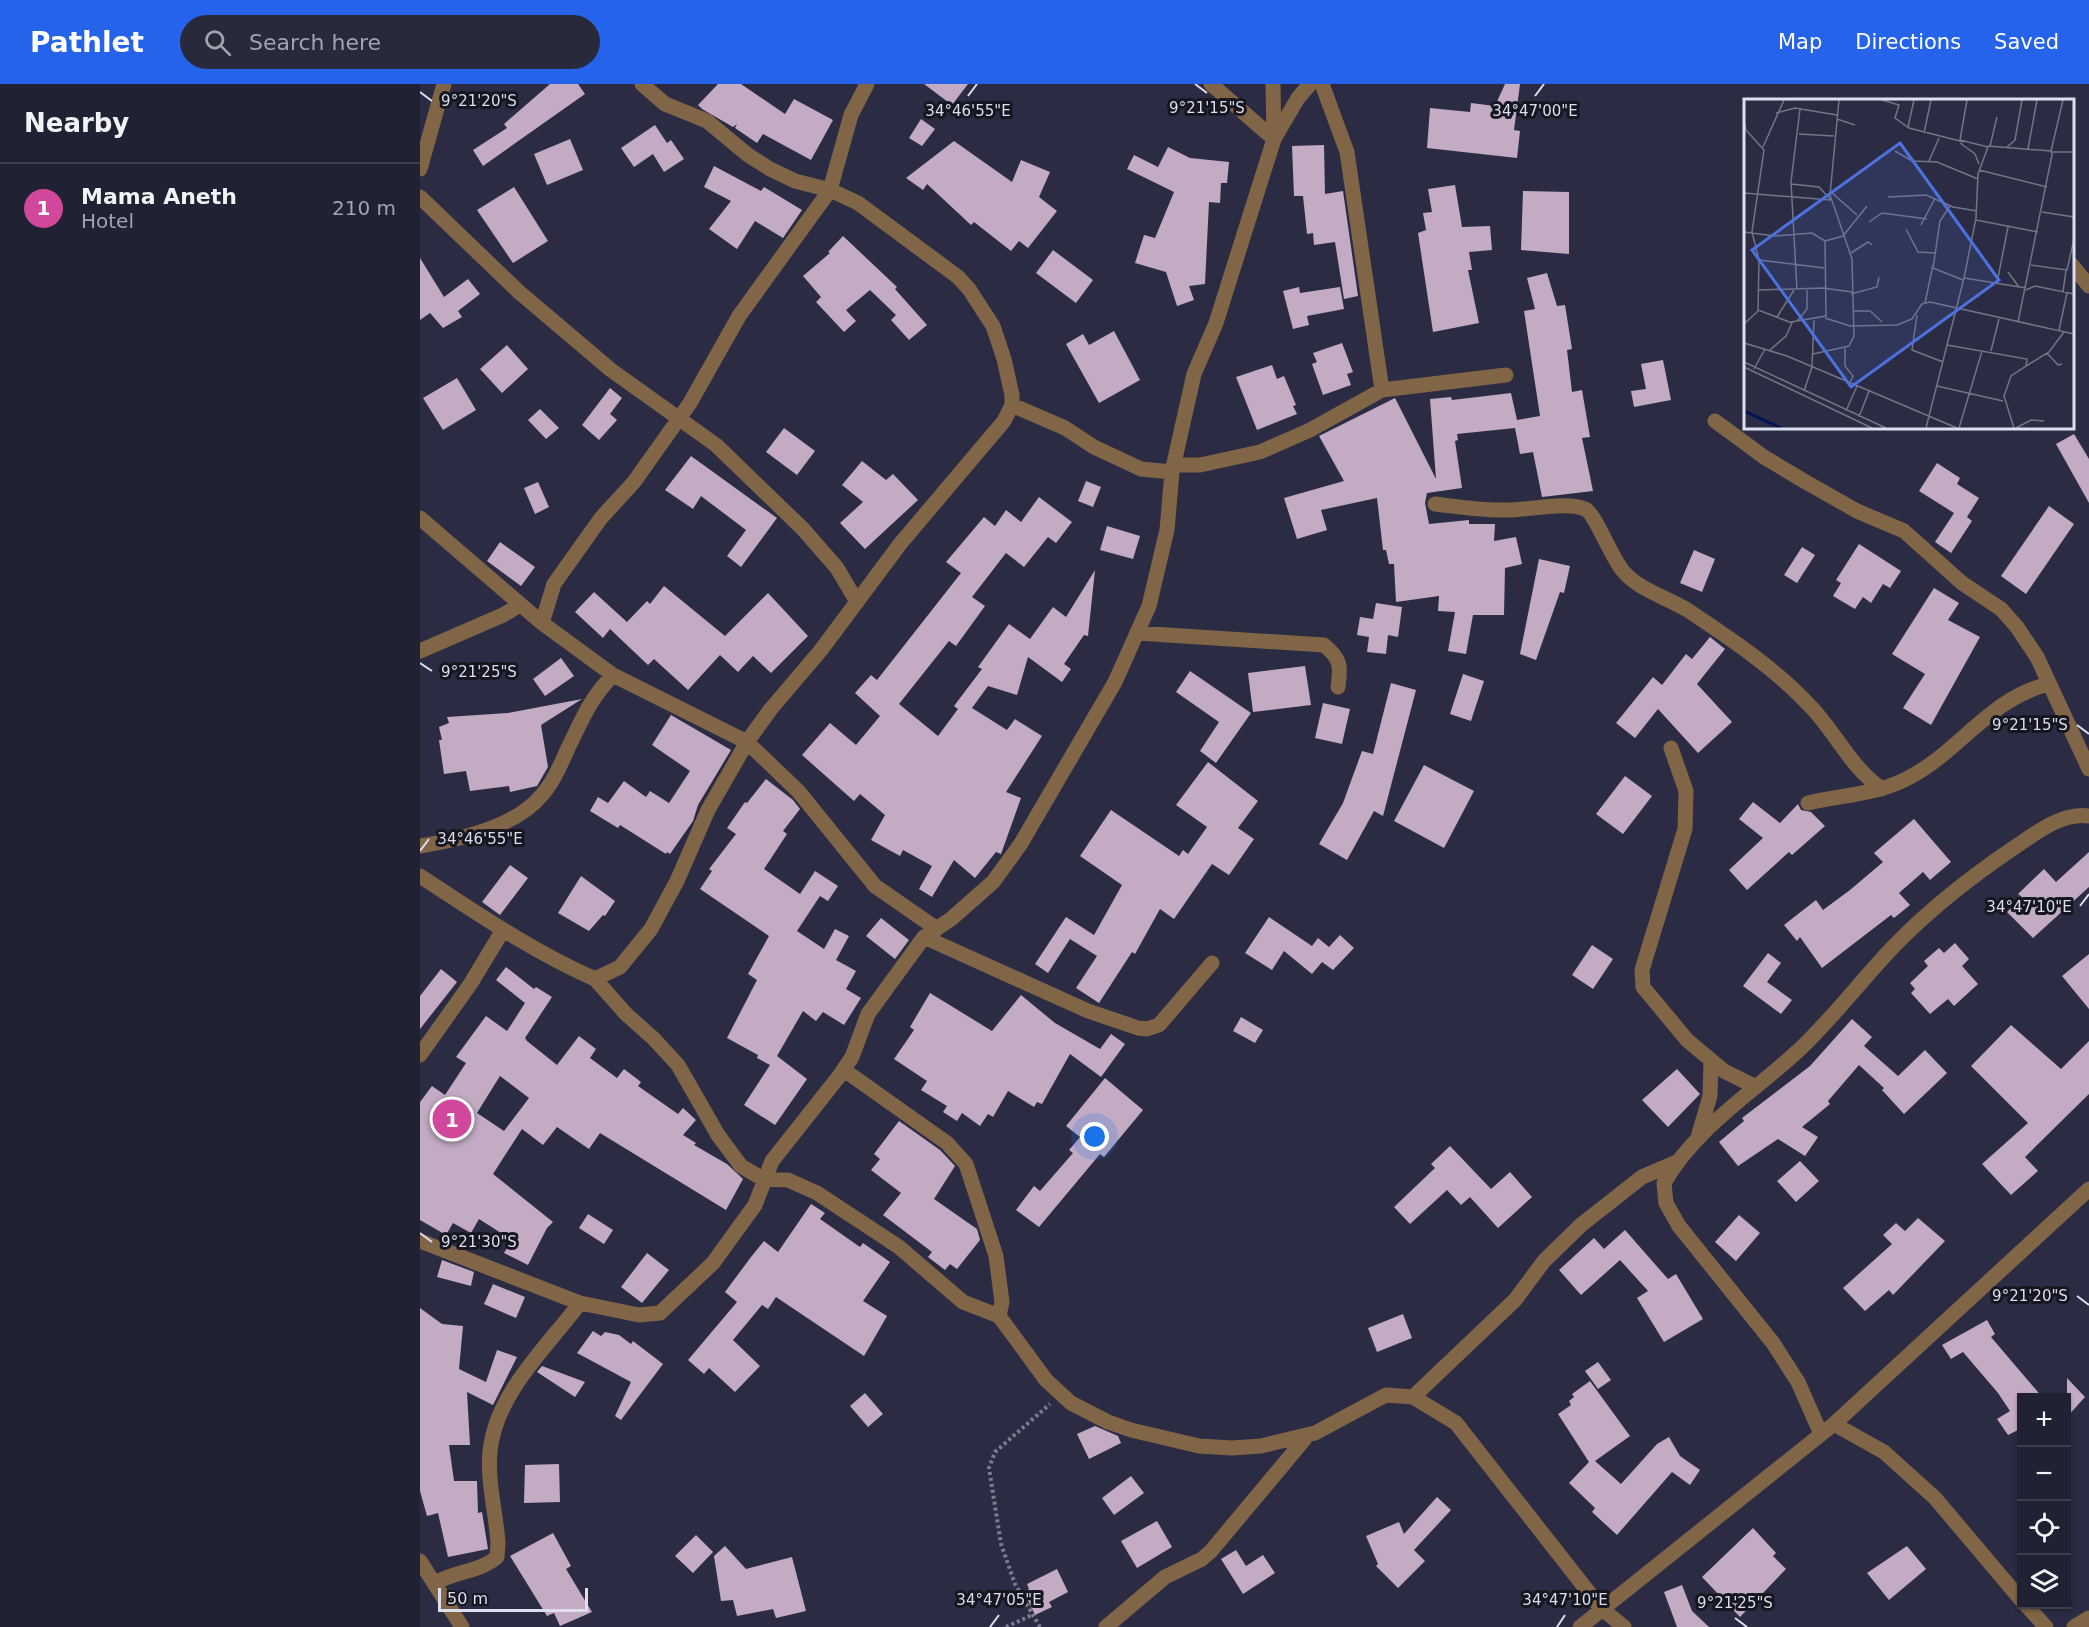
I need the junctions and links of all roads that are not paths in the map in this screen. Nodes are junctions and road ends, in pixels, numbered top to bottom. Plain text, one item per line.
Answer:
1 (444, 84) edge
2 (642, 84) edge
3 (867, 84) edge
4 (1211, 84) edge
5 (1273, 84) edge
6 (1310, 84) edge
7 (1322, 84) edge
8 (1274, 139) junction
9 (420, 169) edge
10 (830, 190) junction
11 (420, 197) edge
12 (2074, 266) edge
13 (2089, 286) edge
14 (1506, 375) dead end
15 (1382, 390) junction
16 (1012, 405) junction
17 (680, 417) junction
18 (1715, 421) dead end
19 (1173, 469) junction
20 (1435, 504) dead end
21 (420, 518) edge
22 (857, 602) junction
23 (520, 605) junction
24 (542, 623) junction
25 (1137, 633) junction
26 (420, 651) edge
27 (613, 675) junction
28 (2049, 684) junction
29 (1338, 687) dead end
30 (747, 742) junction
31 (1671, 748) dead end
32 (2089, 769) edge
33 (1882, 789) junction
34 (1808, 803) dead end
35 (2089, 816) edge
36 (420, 846) edge
37 (420, 876) edge
38 (503, 930) junction
39 (930, 933) junction
40 (1212, 963) dead end
41 (595, 979) junction
42 (420, 1055) edge
43 (1711, 1060) junction
44 (844, 1070) junction
45 (1756, 1087) junction
46 (1697, 1140) junction
47 (1679, 1161) junction
48 (763, 1179) junction
49 (2089, 1189) edge
50 (420, 1241) edge
51 (580, 1303) junction
52 (999, 1316) junction
53 (1413, 1397) junction
54 (1834, 1424) junction
55 (1821, 1434) junction
56 (1308, 1435) junction
57 (420, 1561) edge
58 (435, 1583) junction
59 (2017, 1594) edge
60 (1601, 1608) junction
61 (2029, 1609) edge
62 (2089, 1618) edge
63 (462, 1627) edge
64 (1106, 1627) edge
65 (1580, 1627) edge
66 (1624, 1627) edge
67 (2046, 1627) edge
68 (2074, 1627) edge

1 - 9 street
2 - 10 street
3 - 10 street
4 - 8 street
5 - 8 street
6 - 8 street
7 - 15 street
8 - 19 street
10 - 16 street
10 - 17 street
11 - 17 street
12 - 13 street
14 - 15 street
15 - 19 street
16 - 19 street
16 - 22 street
17 - 22 street
17 - 24 street
18 - 28 street
19 - 25 street
20 - 33 street
21 - 23 street
22 - 30 street
23 - 24 street
23 - 26 street
24 - 27 street
25 - 29 street
25 - 39 street
27 - 30 street
27 - 36 street
28 - 32 street
28 - 33 street
30 - 39 street
30 - 41 street
31 - 43 street
33 - 34 street
35 - 45 street
37 - 38 street
38 - 41 street
38 - 42 street
39 - 40 street
39 - 44 street
41 - 48 street
43 - 45 street
43 - 46 street
44 - 48 street
44 - 52 street
45 - 46 street
46 - 47 street
47 - 53 street
47 - 55 street
48 - 51 street
48 - 52 street
49 - 54 street
50 - 51 street
51 - 58 street
52 - 56 street
53 - 56 street
53 - 60 street
54 - 55 street
54 - 59 street
55 - 60 street
56 - 64 street
57 - 58 street
58 - 63 street
60 - 65 street
60 - 66 street
61 - 67 street
62 - 68 street

